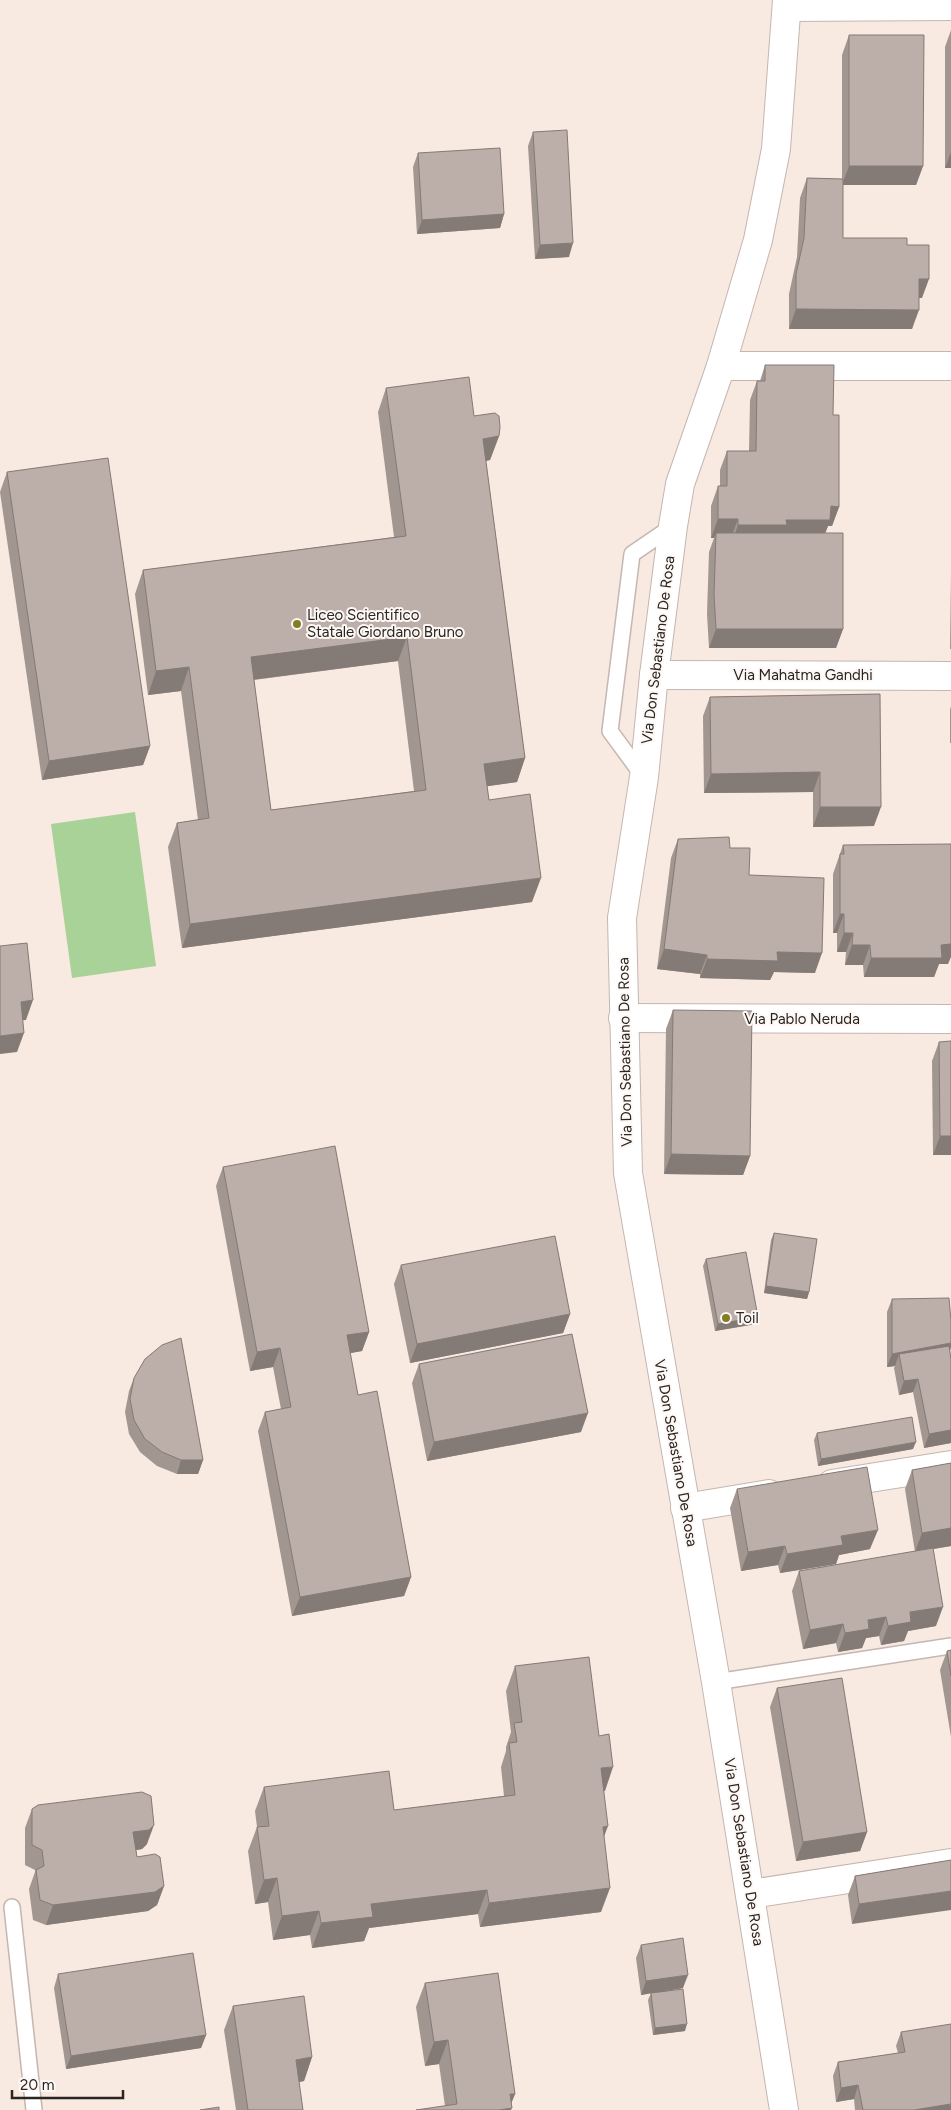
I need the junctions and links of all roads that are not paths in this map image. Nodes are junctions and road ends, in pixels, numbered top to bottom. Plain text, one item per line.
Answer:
1 (787, 4) edge
2 (951, 6) edge
3 (721, 366) junction
4 (951, 366) edge
5 (673, 526) junction
6 (654, 674) junction
7 (951, 676) edge
8 (644, 777) junction
9 (623, 1018) junction
10 (951, 1019) edge
11 (951, 1465) edge
12 (685, 1508) junction
13 (951, 1646) edge
14 (716, 1682) junction
15 (951, 1863) edge
16 (751, 1894) junction
17 (12, 1907) dead end
18 (34, 2110) edge
19 (784, 2110) edge

1 - 2 street
1 - 3 street, Via Don Sebastiano De Rosa
3 - 4 street
3 - 5 street, Via Don Sebastiano De Rosa
5 - 6 street, Via Don Sebastiano De Rosa
5 - 8 lane
6 - 7 street, Via Mahatma Gandhi
6 - 8 street, Via Don Sebastiano De Rosa
8 - 9 street, Via Don Sebastiano De Rosa
9 - 10 street, Via Pablo Neruda
9 - 12 street, Via Don Sebastiano De Rosa
11 - 12 street
12 - 14 street, Via Don Sebastiano De Rosa
13 - 14 lane
14 - 16 street, Via Don Sebastiano De Rosa
15 - 16 street
16 - 19 street, Via Don Sebastiano De Rosa
17 - 18 lane

